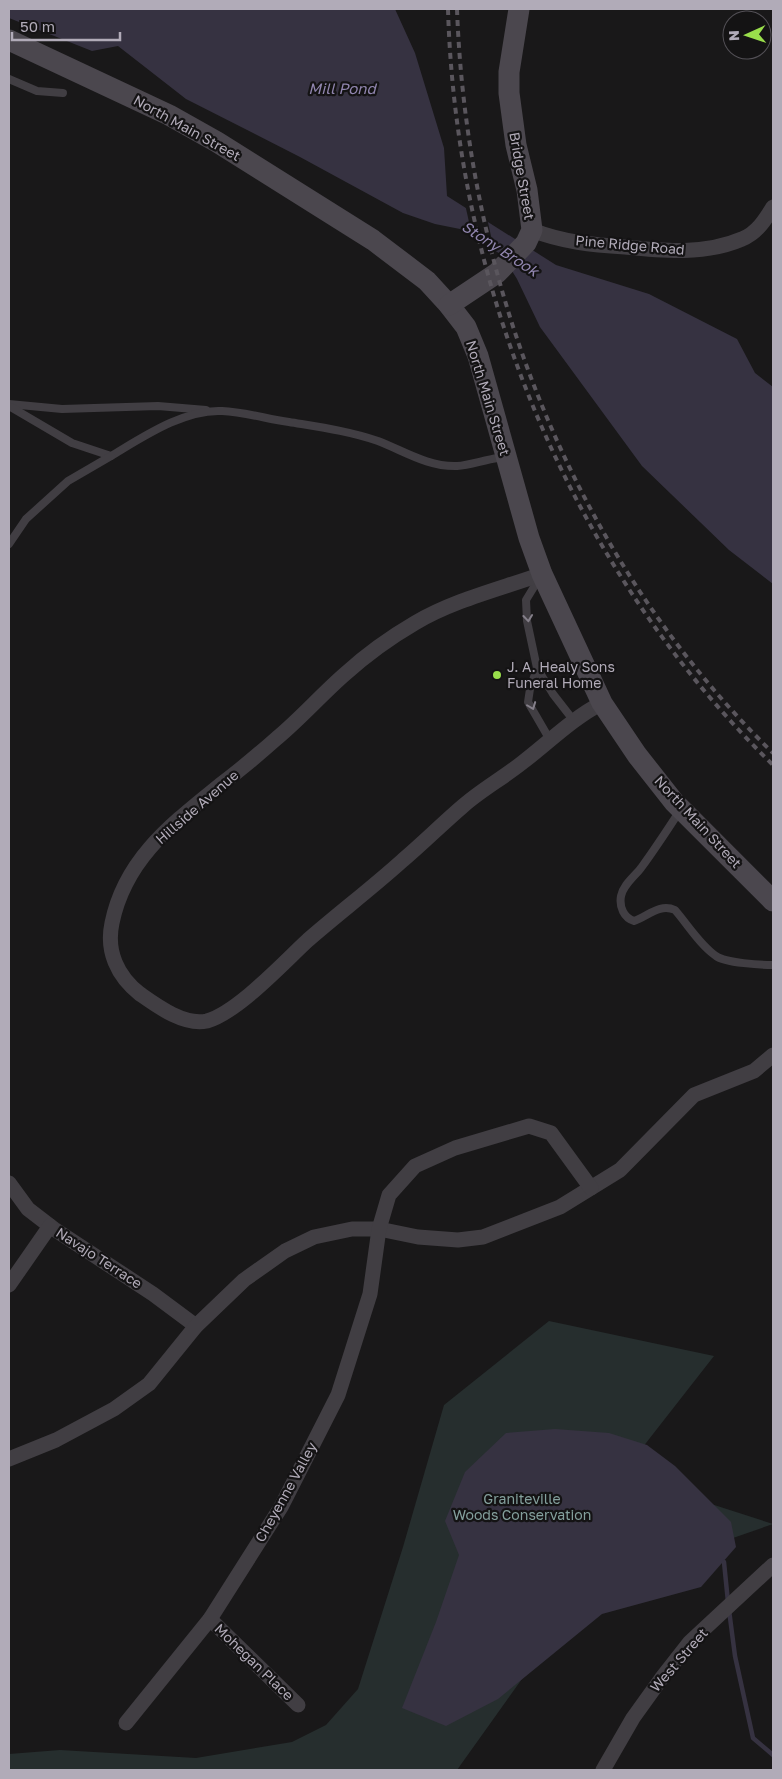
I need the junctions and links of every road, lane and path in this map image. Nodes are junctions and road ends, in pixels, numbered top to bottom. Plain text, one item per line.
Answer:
1 (519, 9) edge
2 (9, 40) edge
3 (9, 79) edge
4 (63, 93) dead end
5 (773, 207) edge
6 (529, 237) junction
7 (449, 305) junction
8 (9, 405) edge
9 (220, 411) junction
10 (505, 454) junction
11 (111, 456) junction
12 (9, 544) edge
13 (542, 574) junction
14 (537, 668) junction
15 (602, 703) junction
16 (574, 721) junction
17 (550, 740) junction
18 (681, 809) junction
19 (773, 901) edge
20 (773, 965) edge
21 (773, 1055) edge
22 (9, 1183) edge
23 (591, 1188) junction
24 (50, 1226) junction
25 (378, 1229) junction
26 (9, 1285) edge
27 (196, 1326) junction
28 (9, 1459) edge
29 (773, 1565) edge
30 (210, 1619) junction
31 (298, 1705) dead end
32 (126, 1722) dead end
33 (603, 1770) edge

1 - 6 main road, Bridge Street
2 - 7 main road, North Main Street
3 - 4 lane
5 - 6 street, Pine Ridge Road
6 - 7 main road
7 - 10 main road, North Main Street
8 - 9 lane
8 - 11 lane
9 - 10 lane
9 - 11 lane
10 - 13 main road, North Main Street
11 - 12 lane
13 -> 14 lane
13 - 15 main road, North Main Street
13 - 17 street, Hillside Avenue
14 - 16 lane
14 -> 17 lane
15 - 16 street, Hillside Avenue
15 - 18 main road, North Main Street
16 - 17 street, Hillside Avenue
18 - 19 main road, North Main Street
18 - 20 lane
21 - 23 street
22 - 24 street, Navajo Terrace
23 - 25 street
23 - 25 street, Cheyenne Valley
24 - 26 street
24 - 27 street, Navajo Terrace
25 - 27 street
25 - 30 street, Cheyenne Valley
27 - 28 street
29 - 33 street, West Street
30 - 31 street, Mohegan Place
30 - 32 street, Cheyenne Valley

